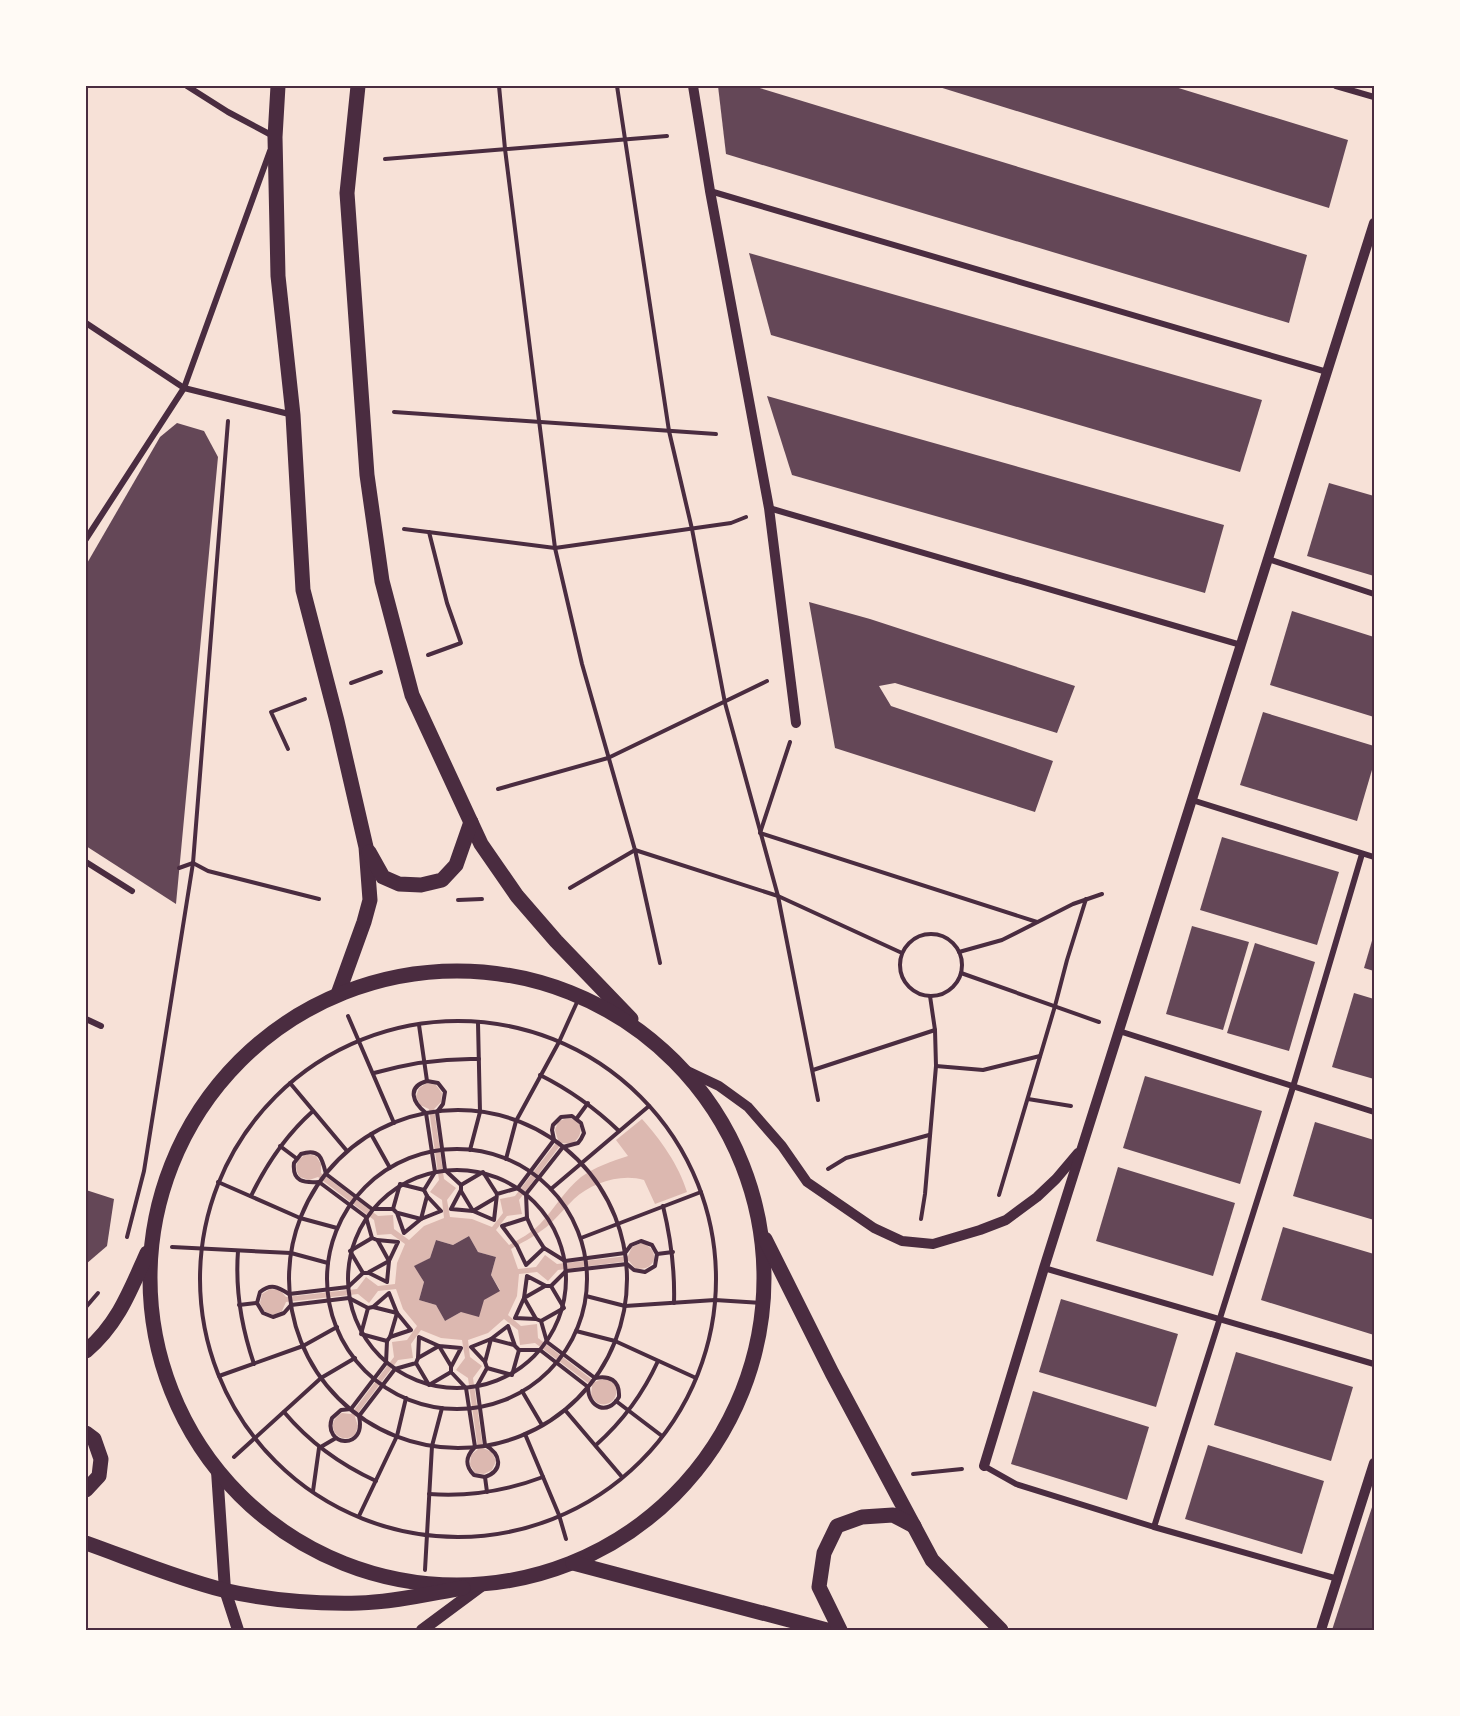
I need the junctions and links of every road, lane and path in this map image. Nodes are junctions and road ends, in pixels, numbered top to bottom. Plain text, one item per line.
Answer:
1 (187, 86) edge
2 (278, 86) edge
3 (358, 86) edge
4 (500, 86) edge
5 (617, 86) edge
6 (693, 86) edge
7 (1336, 86) edge
8 (1374, 97) edge
9 (667, 136) dead end
10 (275, 137) junction
11 (624, 140) junction
12 (505, 149) junction
13 (385, 159) dead end
14 (710, 191) junction
15 (1374, 223) edge
16 (86, 323) edge
17 (1327, 372) junction
18 (184, 388) junction
19 (230, 399) junction
20 (394, 412) dead end
21 (293, 415) junction
22 (540, 423) junction
23 (669, 431) junction
24 (716, 434) dead end
25 (769, 508) junction
26 (404, 529) dead end
27 (692, 529) junction
28 (429, 532) junction
29 (86, 539) edge
30 (555, 548) junction
31 (1268, 559) junction
32 (1374, 594) edge
33 (1241, 645) junction
34 (427, 655) dead end
35 (789, 669) junction
36 (382, 671) dead end
37 (349, 683) dead end
38 (315, 696) dead end
39 (725, 703) junction
40 (796, 723) joint
41 (288, 749) dead end
42 (608, 758) junction
43 (498, 789) dead end
44 (1192, 800) junction
45 (471, 822) junction
46 (760, 833) junction
47 (366, 847) junction
48 (635, 850) junction
49 (1362, 854) junction
50 (1374, 857) edge
51 (86, 862) edge
52 (193, 863) junction
53 (179, 868) dead end
54 (570, 888) dead end
55 (132, 891) dead end
56 (1102, 894) dead end
57 (778, 896) junction
58 (319, 899) dead end
59 (1086, 899) junction
60 (1037, 922) junction
61 (959, 952) junction
62 (902, 953) junction
63 (660, 963) dead end
64 (961, 973) junction
65 (338, 994) junction
66 (930, 996) junction
67 (580, 997) junction
68 (1055, 1006) junction
69 (86, 1019) edge
70 (478, 1023) junction
71 (419, 1025) junction
72 (101, 1026) dead end
73 (935, 1030) junction
74 (1119, 1031) junction
75 (360, 1040) junction
76 (559, 1042) junction
77 (654, 1043) junction
78 (1040, 1056) junction
79 (479, 1059) junction
80 (424, 1061) junction
81 (936, 1066) junction
82 (681, 1068) junction
83 (813, 1070) junction
84 (374, 1073) junction
85 (540, 1075) junction
86 (427, 1080) junction
87 (290, 1083) junction
88 (1293, 1087) junction
89 (1028, 1099) junction
90 (818, 1100) dead end
91 (588, 1103) junction
92 (648, 1106) junction
93 (1075, 1106) dead end
94 (313, 1111) junction
95 (437, 1112) junction
96 (480, 1112) junction
97 (1374, 1112) edge
98 (426, 1113) junction
99 (577, 1118) junction
100 (516, 1120) junction
101 (394, 1123) junction
102 (619, 1131) junction
103 (371, 1134) junction
104 (929, 1135) junction
105 (554, 1140) junction
106 (280, 1146) junction
107 (563, 1147) junction
108 (1082, 1148) junction
109 (442, 1150) junction
110 (470, 1150) junction
111 (347, 1151) junction
112 (432, 1152) junction
113 (296, 1158) junction
114 (506, 1159) junction
115 (581, 1163) junction
116 (390, 1168) junction
117 (445, 1170) junction
118 (435, 1172) junction
119 (483, 1172) junction
120 (531, 1172) junction
121 (326, 1174) junction
122 (539, 1178) junction
123 (218, 1182) junction
124 (319, 1182) junction
125 (807, 1182) junction
126 (400, 1184) junction
127 (461, 1188) junction
128 (518, 1188) junction
129 (551, 1189) junction
130 (424, 1190) junction
131 (701, 1192) junction
132 (526, 1194) junction
133 (251, 1196) junction
134 (427, 1196) junction
135 (496, 1196) junction
136 (357, 1197) junction
137 (350, 1205) junction
138 (663, 1206) junction
139 (372, 1209) junction
140 (451, 1209) junction
141 (395, 1211) junction
142 (441, 1211) junction
143 (473, 1211) junction
144 (366, 1217) junction
145 (300, 1218) junction
146 (527, 1218) junction
147 (421, 1219) junction
148 (494, 1220) junction
149 (920, 1222) dead end
150 (618, 1224) junction
151 (996, 1224) junction
152 (502, 1226) junction
153 (338, 1228) junction
154 (761, 1231) junction
155 (404, 1233) junction
156 (372, 1238) junction
157 (580, 1238) junction
158 (377, 1240) junction
159 (398, 1242) junction
160 (150, 1245) junction
161 (124, 1248) dead end
162 (544, 1248) junction
163 (201, 1250) junction
164 (238, 1251) junction
165 (350, 1251) junction
166 (673, 1252) junction
167 (291, 1253) junction
168 (626, 1253) junction
169 (657, 1254) junction
170 (586, 1258) junction
171 (389, 1261) junction
172 (565, 1261) junction
173 (328, 1263) junction
174 (627, 1264) junction
175 (526, 1265) junction
176 (1044, 1268) junction
177 (587, 1269) junction
178 (566, 1271) junction
179 (363, 1272) junction
180 (369, 1273) junction
181 (527, 1276) junction
182 (387, 1282) junction
183 (546, 1286) junction
184 (551, 1286) junction
185 (348, 1287) junction
186 (328, 1290) junction
187 (99, 1292) dead end
188 (389, 1293) junction
189 (289, 1294) junction
190 (586, 1296) junction
191 (349, 1298) junction
192 (524, 1298) junction
193 (329, 1300) junction
194 (715, 1300) junction
195 (674, 1303) junction
196 (762, 1303) junction
197 (257, 1304) junction
198 (239, 1305) junction
199 (291, 1305) junction
200 (625, 1306) junction
201 (86, 1307) edge
202 (371, 1308) junction
203 (564, 1308) junction
204 (397, 1313) junction
205 (515, 1317) junction
206 (1221, 1319) junction
207 (539, 1320) junction
208 (508, 1326) junction
209 (337, 1327) junction
210 (411, 1330) junction
211 (576, 1330) junction
212 (361, 1334) junction
213 (419, 1337) junction
214 (388, 1339) junction
215 (491, 1339) junction
216 (615, 1341) junction
217 (547, 1342) junction
218 (303, 1346) junction
219 (439, 1346) junction
220 (515, 1346) junction
221 (471, 1347) junction
222 (461, 1348) junction
223 (519, 1350) junction
224 (540, 1350) junction
225 (86, 1351) edge
226 (563, 1354) junction
227 (355, 1358) junction
228 (417, 1360) junction
229 (658, 1361) junction
230 (485, 1362) junction
231 (386, 1363) junction
232 (557, 1363) junction
233 (254, 1364) junction
234 (1374, 1364) edge
235 (487, 1368) junction
236 (395, 1369) junction
237 (451, 1369) junction
238 (512, 1375) junction
239 (219, 1376) junction
240 (321, 1378) junction
241 (595, 1378) junction
242 (696, 1378) junction
243 (375, 1379) junction
244 (383, 1385) junction
245 (429, 1385) junction
246 (477, 1386) junction
247 (588, 1387) junction
248 (466, 1388) junction
249 (522, 1391) junction
250 (406, 1398) junction
251 (616, 1401) junction
252 (480, 1406) junction
253 (442, 1408) junction
254 (469, 1408) junction
255 (351, 1409) junction
256 (565, 1410) junction
257 (628, 1411) junction
258 (284, 1412) junction
259 (360, 1416) junction
260 (542, 1425) junction
261 (86, 1433) edge
262 (525, 1434) junction
263 (397, 1436) junction
264 (662, 1436) junction
265 (256, 1438) junction
266 (336, 1438) junction
267 (485, 1445) junction
268 (596, 1445) junction
269 (432, 1446) junction
270 (475, 1447) junction
271 (319, 1448) junction
272 (1374, 1463) edge
273 (984, 1466) junction
274 (217, 1471) junction
275 (485, 1477) junction
276 (622, 1477) junction
277 (888, 1477) junction
278 (543, 1478) junction
279 (376, 1481) junction
280 (86, 1490) edge
281 (313, 1491) junction
282 (487, 1492) junction
283 (429, 1494) junction
284 (559, 1515) junction
285 (359, 1516) junction
286 (914, 1526) junction
287 (1154, 1527) junction
288 (427, 1534) junction
289 (86, 1543) edge
290 (573, 1563) junction
291 (1338, 1579) junction
292 (425, 1580) junction
293 (484, 1584) junction
294 (225, 1590) junction
295 (238, 1630) edge
296 (422, 1630) edge
297 (827, 1630) edge
298 (840, 1630) edge
299 (1001, 1630) edge
300 (1321, 1630) edge

1 - 10 street
2 - 10 main road
3 - 45 main road
4 - 12 path
5 - 11 path
6 - 14 street
7 - 8 street
9 - 11 path
10 - 18 street
10 - 21 main road
11 - 12 path
11 - 23 path
12 - 13 path
12 - 22 path
14 - 17 street
14 - 25 street
15 - 17 street
16 - 18 street
17 - 31 street
18 - 19 street
18 - 29 street
19 - 21 street
19 - 52 path
20 - 22 path
21 - 47 main road
22 - 23 path
22 - 30 path
23 - 24 path
23 - 27 path
25 - 27 path
25 - 33 street
25 - 35 street
26 - 28 path
27 - 30 path
27 - 39 path
28 - 30 path
28 - 34 path
30 - 42 path
31 - 32 street
31 - 33 street
33 - 44 street
35 - 39 path
35 - 40 street
36 - 37 path
38 - 41 path
39 - 42 path
39 - 46 path
40 - 46 path
42 - 43 path
42 - 48 path
44 - 49 street
44 - 74 street
45 - 47 main road
45 - 77 main road
46 - 57 path
46 - 60 path
47 - 65 main road
48 - 54 path
48 - 57 path
48 - 63 path
49 - 50 street
49 - 88 street
51 - 55 street
52 - 53 path
52 - 58 path
52 - 161 path
56 - 59 path
57 - 62 path
57 - 83 path
59 - 60 path
59 - 68 path
60 - 61 path
61 - 62 path
61 - 64 path
62 - 66 path
64 - 66 path
64 - 68 path
65 - 67 main road
65 - 75 path
65 - 160 main road
66 - 73 path
67 - 76 path
67 - 77 main road
68 - 74 path
68 - 78 path
69 - 72 street
70 - 71 path
70 - 76 path
70 - 79 path
71 - 75 path
71 - 80 path
73 - 81 path
73 - 83 path
74 - 88 street
74 - 108 street
75 - 84 path
75 - 87 path
76 - 85 path
76 - 92 path
77 - 82 main road
78 - 81 path
78 - 89 path
79 - 80 path
79 - 96 path
80 - 84 path
80 - 86 path
81 - 104 path
82 - 125 street
82 - 154 main road
83 - 90 path
84 - 101 path
85 - 91 path
85 - 100 path
86 - 95 path
86 - 98 path
87 - 94 path
87 - 123 path
88 - 97 street
88 - 206 street
89 - 93 path
89 - 151 path
91 - 99 path
91 - 102 path
92 - 102 path
92 - 131 path
94 - 106 path
94 - 111 path
95 - 96 path
95 - 98 path
95 - 109 path
96 - 100 path
96 - 110 path
98 - 101 path
98 - 112 path
99 - 105 path
99 - 107 path
100 - 105 path
100 - 114 path
101 - 103 path
102 - 115 path
103 - 111 path
103 - 116 path
104 - 125 path
104 - 149 path
105 - 107 path
105 - 120 path
106 - 113 path
106 - 133 path
107 - 115 path
107 - 122 path
108 - 151 street
108 - 176 street
109 - 110 path
109 - 112 path
109 - 117 path
110 - 114 path
111 - 121 path
112 - 116 path
112 - 118 path
113 - 121 path
113 - 124 path
114 - 120 path
115 - 129 path
115 - 150 path
116 - 136 path
117 - 118 path
117 - 119 path
117 - 127 path
118 - 126 path
118 - 130 path
119 - 127 path
119 - 128 path
119 - 135 path
120 - 122 path
120 - 128 path
121 - 124 path
121 - 136 path
122 - 129 path
122 - 132 path
123 - 133 path
123 - 163 path
124 - 137 path
124 - 145 path
125 - 151 street
126 - 130 path
126 - 139 path
126 - 141 path
127 - 140 path
127 - 143 path
128 - 132 path
128 - 135 path
129 - 157 path
130 - 134 path
131 - 138 path
131 - 194 path
132 - 146 path
132 - 172 path
133 - 145 path
134 - 142 path
134 - 147 path
135 - 143 path
135 - 148 path
136 - 137 path
136 - 139 path
137 - 144 path
137 - 153 path
138 - 150 path
138 - 166 path
139 - 141 path
139 - 144 path
140 - 142 path
140 - 143 path
141 - 147 path
141 - 155 path
142 - 147 path
143 - 148 path
144 - 156 path
144 - 165 path
145 - 153 path
145 - 167 path
146 - 152 path
146 - 162 path
147 - 155 path
148 - 152 path
150 - 157 path
150 - 168 path
152 - 175 path
153 - 173 path
154 - 196 main road
154 - 277 main road
155 - 159 path
156 - 158 path
156 - 165 path
157 - 170 path
158 - 159 path
158 - 171 path
159 - 171 path
160 - 163 path
160 - 225 main road
160 - 274 main road
162 - 172 path
162 - 175 path
163 - 164 path
163 - 239 path
164 - 167 path
164 - 198 path
165 - 179 path
165 - 185 path
166 - 169 path
166 - 195 path
167 - 173 path
167 - 189 path
168 - 169 path
168 - 170 path
168 - 174 path
169 - 174 path
170 - 172 path
170 - 177 path
171 - 180 path
171 - 182 path
172 - 178 path
173 - 186 path
174 - 177 path
174 - 200 path
175 - 181 path
176 - 206 street
176 - 273 street
177 - 178 path
177 - 190 path
178 - 184 path
178 - 203 path
179 - 180 path
179 - 185 path
180 - 182 path
181 - 183 path
181 - 192 path
182 - 188 path
183 - 184 path
183 - 192 path
184 - 203 path
185 - 186 path
185 - 191 path
186 - 189 path
186 - 193 path
187 - 201 path
188 - 202 path
188 - 204 path
189 - 197 path
189 - 199 path
190 - 200 path
190 - 211 path
191 - 193 path
191 - 202 path
191 - 212 path
192 - 205 path
192 - 207 path
193 - 199 path
193 - 209 path
194 - 195 path
194 - 196 path
194 - 242 path
195 - 200 path
196 - 290 main road
197 - 198 path
197 - 199 path
198 - 233 path
199 - 218 path
200 - 216 path
202 - 204 path
202 - 212 path
203 - 207 path
203 - 217 path
204 - 210 path
204 - 214 path
205 - 207 path
205 - 208 path
206 - 234 street
206 - 287 street
207 - 217 path
208 - 215 path
208 - 220 path
209 - 218 path
209 - 227 path
210 - 213 path
210 - 214 path
211 - 216 path
211 - 226 path
212 - 214 path
212 - 231 path
213 - 219 path
213 - 228 path
214 - 231 path
215 - 220 path
215 - 221 path
215 - 230 path
216 - 229 path
216 - 241 path
217 - 224 path
217 - 226 path
218 - 233 path
218 - 240 path
219 - 222 path
219 - 228 path
219 - 237 path
220 - 223 path
221 - 222 path
221 - 230 path
222 - 237 path
223 - 224 path
223 - 238 path
224 - 232 path
224 - 238 path
226 - 232 path
226 - 241 path
227 - 240 path
227 - 243 path
228 - 236 path
228 - 245 path
229 - 242 path
229 - 257 path
230 - 235 path
231 - 236 path
231 - 243 path
232 - 247 path
232 - 249 path
233 - 239 path
235 - 238 path
235 - 246 path
236 - 244 path
236 - 245 path
237 - 245 path
237 - 248 path
238 - 246 path
239 - 265 path
240 - 255 path
240 - 258 path
241 - 247 path
241 - 251 path
242 - 264 path
243 - 244 path
243 - 255 path
244 - 250 path
244 - 259 path
245 - 248 path
246 - 248 path
246 - 252 path
247 - 251 path
247 - 256 path
248 - 254 path
249 - 252 path
249 - 260 path
250 - 253 path
250 - 263 path
251 - 257 path
252 - 254 path
252 - 267 path
253 - 254 path
253 - 269 path
254 - 270 path
255 - 259 path
255 - 266 path
256 - 260 path
256 - 268 path
257 - 264 path
257 - 268 path
258 - 265 path
258 - 271 path
259 - 263 path
259 - 266 path
260 - 262 path
261 - 280 main road
262 - 267 path
262 - 278 path
263 - 269 path
263 - 279 path
264 - 276 path
265 - 274 path
265 - 281 path
266 - 271 path
267 - 270 path
267 - 275 path
268 - 276 path
269 - 270 path
269 - 283 path
270 - 275 path
271 - 279 path
271 - 281 path
272 - 291 street
273 - 277 path
273 - 287 street
274 - 292 main road
274 - 294 main road
275 - 282 path
276 - 284 path
277 - 286 main road
278 - 282 path
278 - 284 path
279 - 285 path
281 - 285 path
282 - 283 path
283 - 288 path
284 - 288 path
284 - 290 path
285 - 288 path
286 - 298 main road
286 - 299 main road
287 - 291 street
288 - 292 path
289 - 294 main road
290 - 293 main road
290 - 297 main road
291 - 300 street
292 - 293 main road
293 - 294 main road
293 - 296 main road
294 - 295 main road

